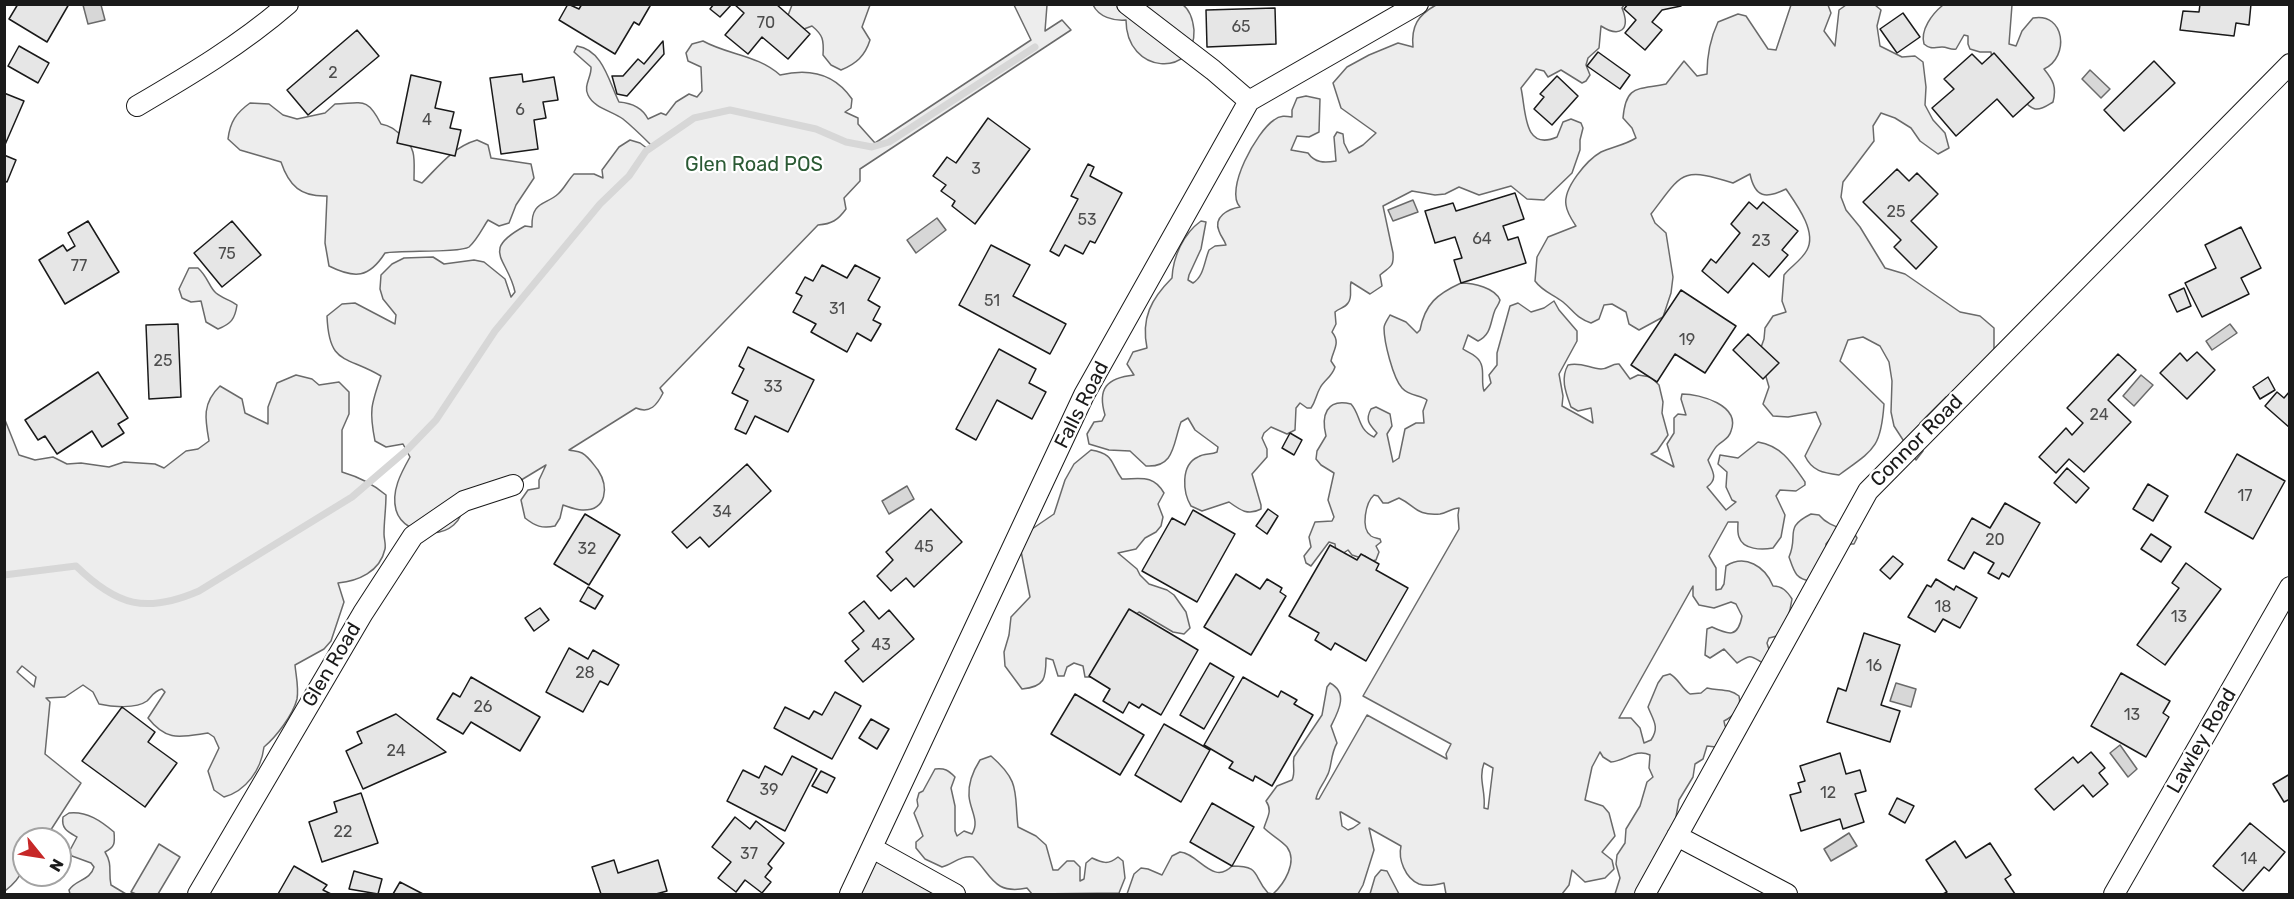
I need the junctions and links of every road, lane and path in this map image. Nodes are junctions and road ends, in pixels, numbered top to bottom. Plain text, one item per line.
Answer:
1 (288, 4) edge
2 (1127, 4) edge
3 (1418, 4) edge
4 (2289, 64) edge
5 (1249, 101) junction
6 (137, 106) dead end
7 (513, 485) dead end
8 (2289, 587) edge
9 (1677, 836) junction
10 (873, 849) junction
11 (198, 894) edge
12 (850, 894) edge
13 (955, 894) edge
14 (1646, 894) edge
15 (1787, 894) edge
16 (2114, 894) edge

1 - 6 street
2 - 5 street
3 - 5 street
4 - 9 street, Connor Road
5 - 10 street, Falls Road
7 - 11 street, Glen Road
8 - 16 street, Lawley Road
9 - 14 street, Connor Road
9 - 15 street
10 - 12 street, Falls Road
10 - 13 street

